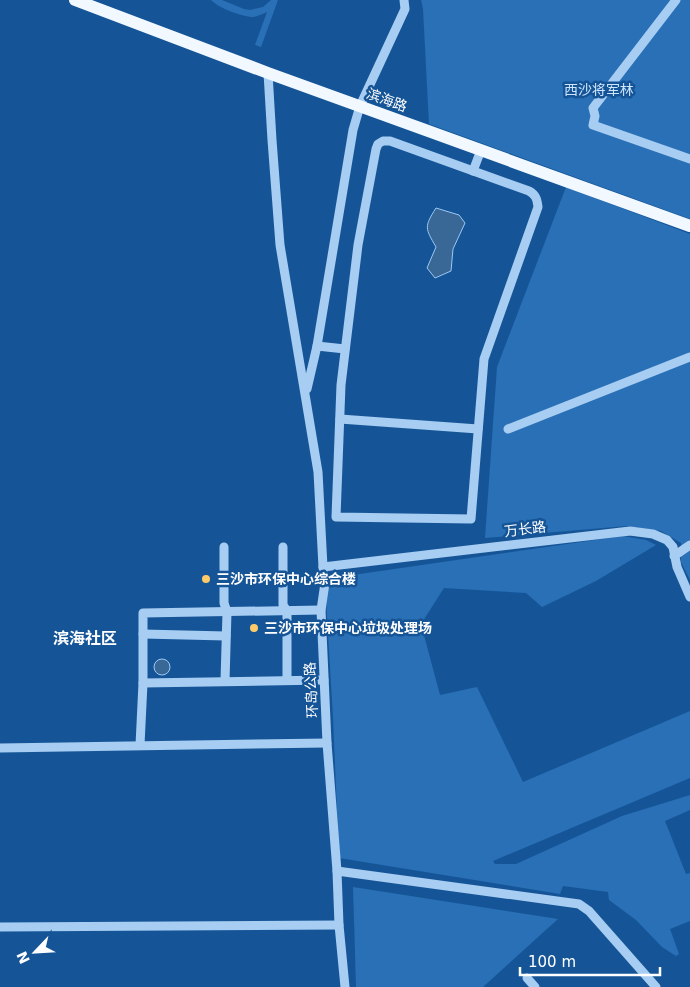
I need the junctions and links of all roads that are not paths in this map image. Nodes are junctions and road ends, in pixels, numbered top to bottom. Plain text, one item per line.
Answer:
1 (75, 0) edge
2 (404, 0) edge
3 (676, 0) edge
4 (268, 73) junction
5 (360, 106) junction
6 (481, 150) junction
7 (690, 159) edge
8 (473, 171) junction
9 (690, 226) edge
10 (317, 346) junction
11 (345, 349) junction
12 (690, 357) edge
13 (306, 393) junction
14 (340, 419) junction
15 (478, 428) junction
16 (508, 429) dead end
17 (690, 545) edge
18 (224, 547) dead end
19 (283, 547) dead end
20 (674, 556) junction
21 (323, 567) junction
22 (690, 597) edge
23 (321, 610) junction
24 (287, 611) junction
25 (227, 612) junction
26 (143, 634) junction
27 (226, 636) junction
28 (286, 680) junction
29 (324, 680) junction
30 (225, 681) junction
31 (143, 683) junction
32 (327, 743) junction
33 (140, 745) junction
34 (0, 748) edge
35 (337, 871) junction
36 (339, 925) junction
37 (0, 926) edge
38 (527, 978) dead end
39 (345, 987) edge
40 (535, 987) edge
41 (656, 987) edge

1 - 4 main road, 滨海路
2 - 5 street
3 - 7 street
4 - 5 main road, 滨海路
4 - 13 street, 环岛公路
5 - 6 main road, 滨海路
5 - 10 street
6 - 8 street
6 - 9 main road, 滨海路
8 - 11 street
8 - 15 street
10 - 11 street
10 - 13 street
11 - 14 street
12 - 16 street
13 - 21 street, 环岛公路
14 - 15 street
14 - 15 street
17 - 20 street
18 - 25 street
19 - 24 street
20 - 21 street, 万长路
20 - 22 street, 万长路
21 - 23 street, 环岛公路
23 - 24 street
23 - 29 street, 环岛公路
24 - 25 street
24 - 28 street
25 - 26 street
25 - 27 street
26 - 27 street
26 - 31 street
27 - 30 street
28 - 29 street
28 - 30 street
29 - 32 street, 环岛公路
30 - 31 street
31 - 33 street
32 - 33 street
32 - 35 street, 环岛公路
33 - 34 street
35 - 36 street, 环岛公路
35 - 41 street
36 - 37 street
36 - 39 street, 环岛公路
38 - 40 street

